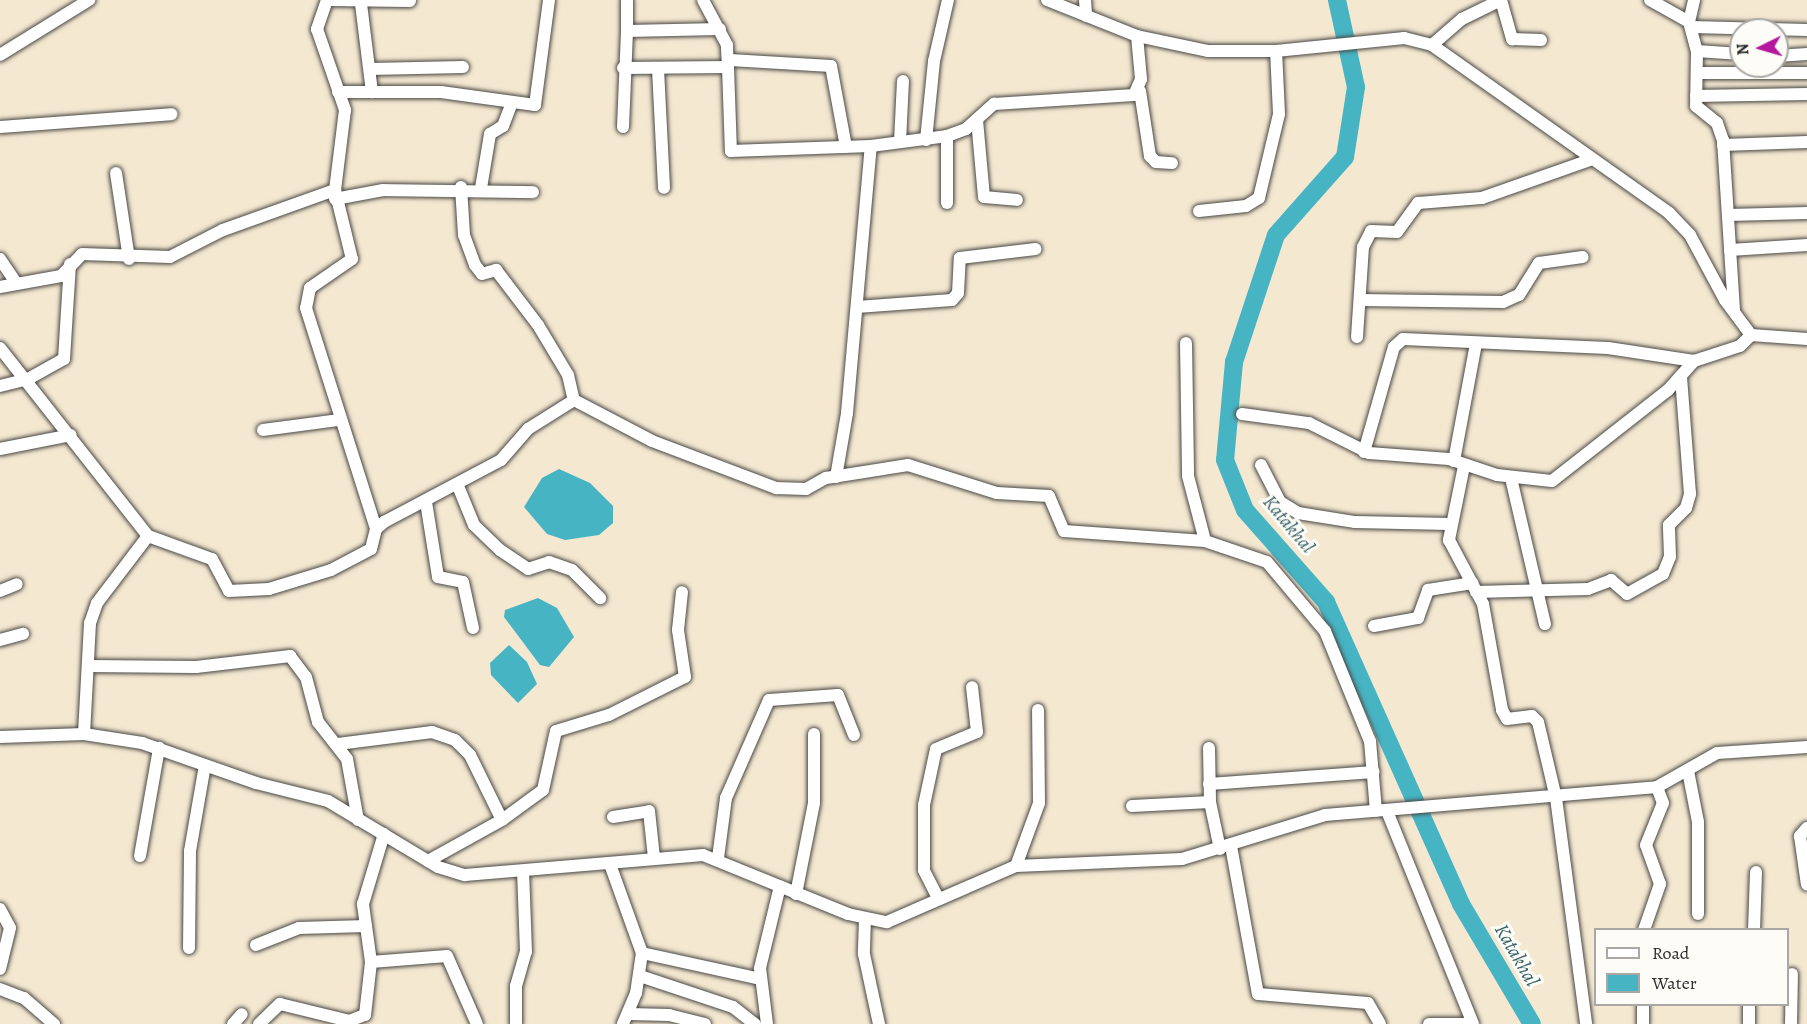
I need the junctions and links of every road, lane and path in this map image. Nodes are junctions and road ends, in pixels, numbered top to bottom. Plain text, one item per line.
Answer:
1 (89, 0) edge
2 (329, 0) edge
3 (549, 0) edge
4 (627, 0) edge
5 (704, 0) edge
6 (948, 0) edge
7 (1047, 0) edge
8 (1084, 0) edge
9 (1501, 0) edge
10 (1650, 0) edge
11 (1694, 0) edge
12 (410, 1) edge
13 (361, 4) junction
14 (1086, 16) junction
15 (1691, 25) junction
16 (720, 29) junction
17 (1807, 30) edge
18 (627, 31) junction
19 (1137, 36) junction
20 (1541, 40) dead end
21 (1432, 45) junction
22 (1276, 51) junction
23 (1697, 51) junction
24 (1729, 53) edge
25 (1807, 54) edge
26 (0, 55) edge
27 (1789, 55) edge
28 (729, 63) junction
29 (463, 67) dead end
30 (623, 68) junction
31 (369, 69) junction
32 (658, 69) junction
33 (1697, 73) junction
34 (1807, 73) edge
35 (903, 81) dead end
36 (1140, 91) junction
37 (338, 92) junction
38 (372, 92) junction
39 (1807, 94) edge
40 (1696, 96) junction
41 (512, 103) junction
42 (172, 114) dead end
43 (977, 120) junction
44 (0, 127) edge
45 (623, 127) dead end
46 (947, 136) junction
47 (926, 140) junction
48 (900, 142) junction
49 (1807, 142) edge
50 (1723, 145) junction
51 (872, 146) junction
52 (846, 147) junction
53 (1590, 160) junction
54 (1172, 163) dead end
55 (116, 173) dead end
56 (461, 187) junction
57 (481, 188) junction
58 (664, 188) dead end
59 (533, 192) dead end
60 (335, 195) junction
61 (1017, 200) dead end
62 (947, 203) dead end
63 (1199, 211) dead end
64 (1807, 213) edge
65 (1728, 215) junction
66 (1807, 245) edge
67 (1035, 249) dead end
68 (1731, 250) junction
69 (1583, 257) dead end
70 (0, 259) edge
71 (129, 260) junction
72 (70, 264) junction
73 (15, 281) junction
74 (0, 287) edge
75 (1359, 300) junction
76 (857, 307) junction
77 (1734, 312) junction
78 (1751, 335) junction
79 (1357, 337) dead end
80 (1807, 339) edge
81 (1186, 343) dead end
82 (1476, 343) junction
83 (0, 348) edge
84 (1694, 361) junction
85 (1681, 376) junction
86 (28, 379) junction
87 (0, 387) edge
88 (574, 400) junction
89 (1242, 414) dead end
90 (339, 420) junction
91 (263, 430) dead end
92 (71, 435) junction
93 (0, 449) edge
94 (1364, 452) junction
95 (1459, 464) junction
96 (1261, 465) dead end
97 (836, 477) junction
98 (1511, 478) junction
99 (458, 486) junction
100 (426, 502) junction
101 (1449, 524) junction
102 (375, 529) junction
103 (148, 536) junction
104 (1205, 541) junction
105 (17, 584) dead end
106 (1474, 587) junction
107 (0, 591) edge
108 (682, 592) dead end
109 (1537, 592) junction
110 (600, 598) dead end
111 (1545, 624) dead end
112 (1374, 626) dead end
113 (473, 628) dead end
114 (23, 634) dead end
115 (0, 640) edge
116 (88, 666) junction
117 (972, 687) dead end
118 (1038, 710) dead end
119 (84, 734) junction
120 (814, 734) dead end
121 (854, 735) dead end
122 (0, 737) edge
123 (338, 744) junction
124 (1807, 747) edge
125 (159, 748) junction
126 (1209, 748) dead end
127 (204, 765) junction
128 (1688, 771) junction
129 (1374, 772) junction
130 (1209, 784) junction
131 (1658, 787) junction
132 (1556, 798) junction
133 (1210, 802) junction
134 (1132, 806) dead end
135 (1387, 812) junction
136 (613, 817) dead end
137 (358, 820) junction
138 (502, 820) junction
139 (1807, 828) edge
140 (384, 834) junction
141 (1226, 848) junction
142 (140, 856) dead end
143 (654, 858) junction
144 (718, 858) junction
145 (428, 861) junction
146 (1016, 866) junction
147 (612, 867) junction
148 (523, 872) junction
149 (1756, 872) dead end
150 (1807, 885) edge
151 (780, 886) junction
152 (796, 894) junction
153 (938, 898) junction
154 (0, 909) edge
155 (1698, 914) dead end
156 (865, 920) junction
157 (366, 926) junction
158 (1645, 928) edge
159 (1754, 928) edge
160 (256, 945) dead end
161 (189, 948) dead end
162 (642, 953) junction
163 (371, 962) junction
164 (0, 969) edge
165 (1792, 974) dead end
166 (640, 976) junction
167 (760, 979) junction
168 (0, 989) edge
169 (1643, 1006) edge
170 (1749, 1006) edge
171 (242, 1014) dead end
172 (626, 1019) edge
173 (54, 1024) edge
174 (233, 1024) edge
175 (259, 1024) edge
176 (477, 1024) edge
177 (516, 1024) edge
178 (705, 1024) edge
179 (754, 1024) edge
180 (767, 1024) edge
181 (879, 1024) edge
182 (1380, 1024) edge
183 (1429, 1024) edge
184 (1472, 1024) edge
185 (1586, 1024) edge
186 (1643, 1024) edge
187 (1749, 1024) edge
188 (1791, 1024) edge

1 - 26 street
2 - 13 street
2 - 37 street
3 - 41 street
4 - 18 street
5 - 16 street
6 - 47 street
7 - 14 street
8 - 14 street
9 - 20 street
9 - 21 street
10 - 15 street
11 - 15 street
12 - 13 street
13 - 31 street
14 - 19 street
15 - 17 street
15 - 23 street
16 - 18 street
16 - 28 street
18 - 30 street
19 - 22 street
19 - 36 street
21 - 22 street
21 - 53 street
22 - 63 street
23 - 24 street
23 - 33 street
25 - 27 street
28 - 32 street
28 - 52 street
28 - 52 street
29 - 31 street
30 - 32 street
30 - 45 street
31 - 38 street
32 - 58 street
33 - 34 street
33 - 40 street
35 - 48 street
36 - 43 street
36 - 54 street
37 - 38 street
37 - 60 street
38 - 41 street
39 - 40 street
40 - 50 street
41 - 57 street
42 - 44 street
43 - 46 street
43 - 61 street
46 - 47 street
46 - 62 street
47 - 48 street
48 - 51 street
49 - 50 street
50 - 65 street
51 - 52 street
51 - 76 street
53 - 75 street
53 - 77 street
55 - 71 street
56 - 57 street
56 - 60 street
56 - 88 street
57 - 59 street
60 - 71 street
60 - 90 street
64 - 65 street
65 - 68 street
66 - 68 street
67 - 76 street
68 - 77 street
69 - 75 street
70 - 73 street
71 - 72 street
72 - 73 street
72 - 86 street
73 - 74 street
75 - 79 street
76 - 97 street
77 - 78 street
78 - 80 street
78 - 84 street
81 - 104 street
82 - 84 street
82 - 94 street
82 - 95 street
83 - 86 street
84 - 85 street
85 - 98 street
85 - 109 street
86 - 87 street
86 - 92 street
88 - 97 street
88 - 99 street
89 - 94 street
90 - 91 street
90 - 102 street
92 - 93 street
92 - 103 street
94 - 95 street
95 - 98 street
95 - 101 street
96 - 101 street
97 - 104 street
98 - 109 street
99 - 100 street
99 - 110 street
100 - 102 street
100 - 113 street
101 - 106 street
102 - 103 street
103 - 116 street
104 - 129 street
105 - 107 street
106 - 109 street
106 - 112 street
106 - 132 street
108 - 138 street
109 - 111 street
114 - 115 street
116 - 119 street
116 - 123 street
117 - 153 street
118 - 146 street
119 - 122 street
119 - 125 street
120 - 152 street
121 - 144 street
123 - 137 street
123 - 138 street
124 - 128 street
125 - 127 street
125 - 142 street
126 - 130 street
127 - 137 street
127 - 161 street
128 - 131 street
128 - 155 street
129 - 130 street
129 - 135 street
130 - 133 street
131 - 132 street
131 - 158 street
132 - 135 street
132 - 185 street
133 - 134 street
133 - 141 street
135 - 141 street
135 - 184 street
136 - 143 street
137 - 140 street
138 - 145 street
139 - 150 street
140 - 145 street
140 - 157 street
141 - 146 street
141 - 182 street
143 - 144 street
143 - 147 street
144 - 151 street
145 - 148 street
146 - 153 street
147 - 148 street
147 - 162 street
148 - 177 street
149 - 159 street
151 - 152 street
151 - 167 street
152 - 156 street
153 - 156 street
154 - 164 street
156 - 181 street
157 - 160 street
157 - 163 street
162 - 166 street
162 - 167 street
163 - 175 street
163 - 176 street
165 - 188 street
166 - 172 street
166 - 179 street
167 - 180 street
168 - 173 street
169 - 186 street
170 - 187 street
171 - 174 street
172 - 178 street
183 - 184 street

